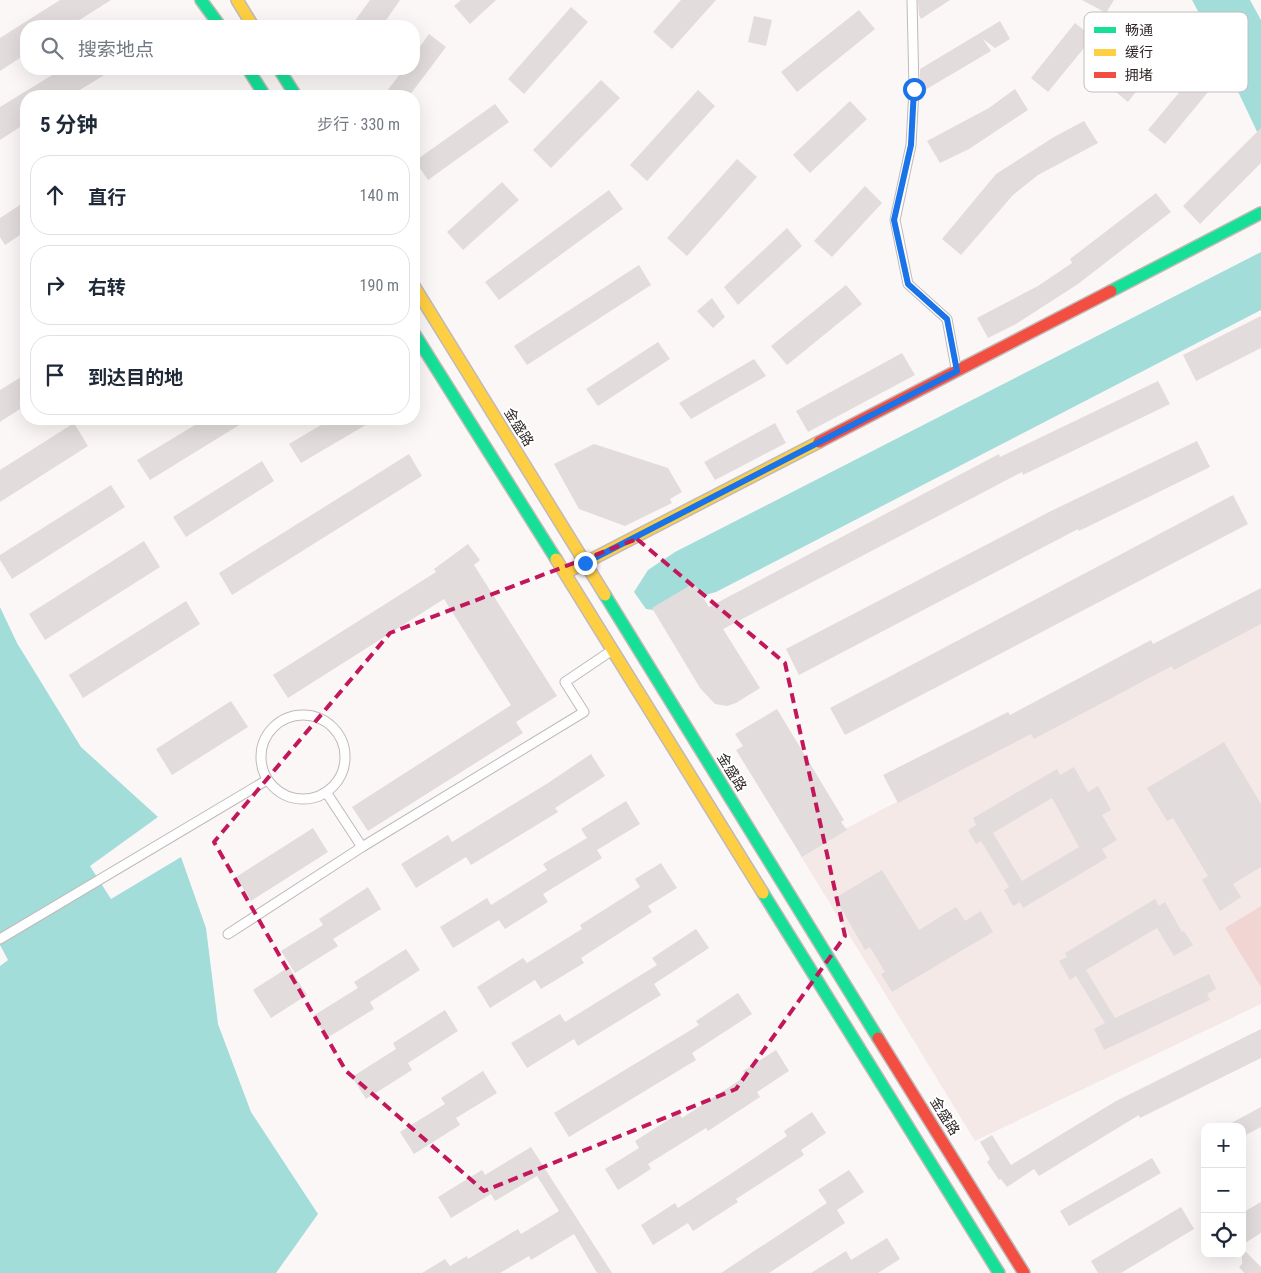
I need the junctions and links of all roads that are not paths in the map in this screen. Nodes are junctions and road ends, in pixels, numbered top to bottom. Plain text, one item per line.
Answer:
1 (201, 0) edge
2 (237, 0) edge
3 (912, 0) edge
4 (216, 20) edge
5 (249, 20) edge
6 (252, 75) edge
7 (284, 75) edge
8 (261, 90) edge
9 (292, 90) edge
10 (1261, 213) edge
11 (420, 296) edge
12 (420, 343) edge
13 (957, 371) junction
14 (585, 563) junction
15 (565, 573) junction
16 (613, 650) junction
17 (267, 780) junction
18 (326, 792) junction
19 (362, 847) junction
20 (228, 934) dead end
21 (0, 939) edge
22 (999, 1273) edge
23 (1024, 1273) edge

1 - 4 street
2 - 5 street
3 - 13 lane
6 - 8 street
7 - 9 street
10 - 13 street
11 - 14 street, 金盛路
12 - 15 street
13 - 14 street
14 - 15 street
14 - 23 street, 金盛路
15 - 16 street
16 - 19 lane
16 - 22 street
17 - 18 lane
17 - 18 lane
17 - 21 lane
18 - 19 lane
19 - 20 lane

